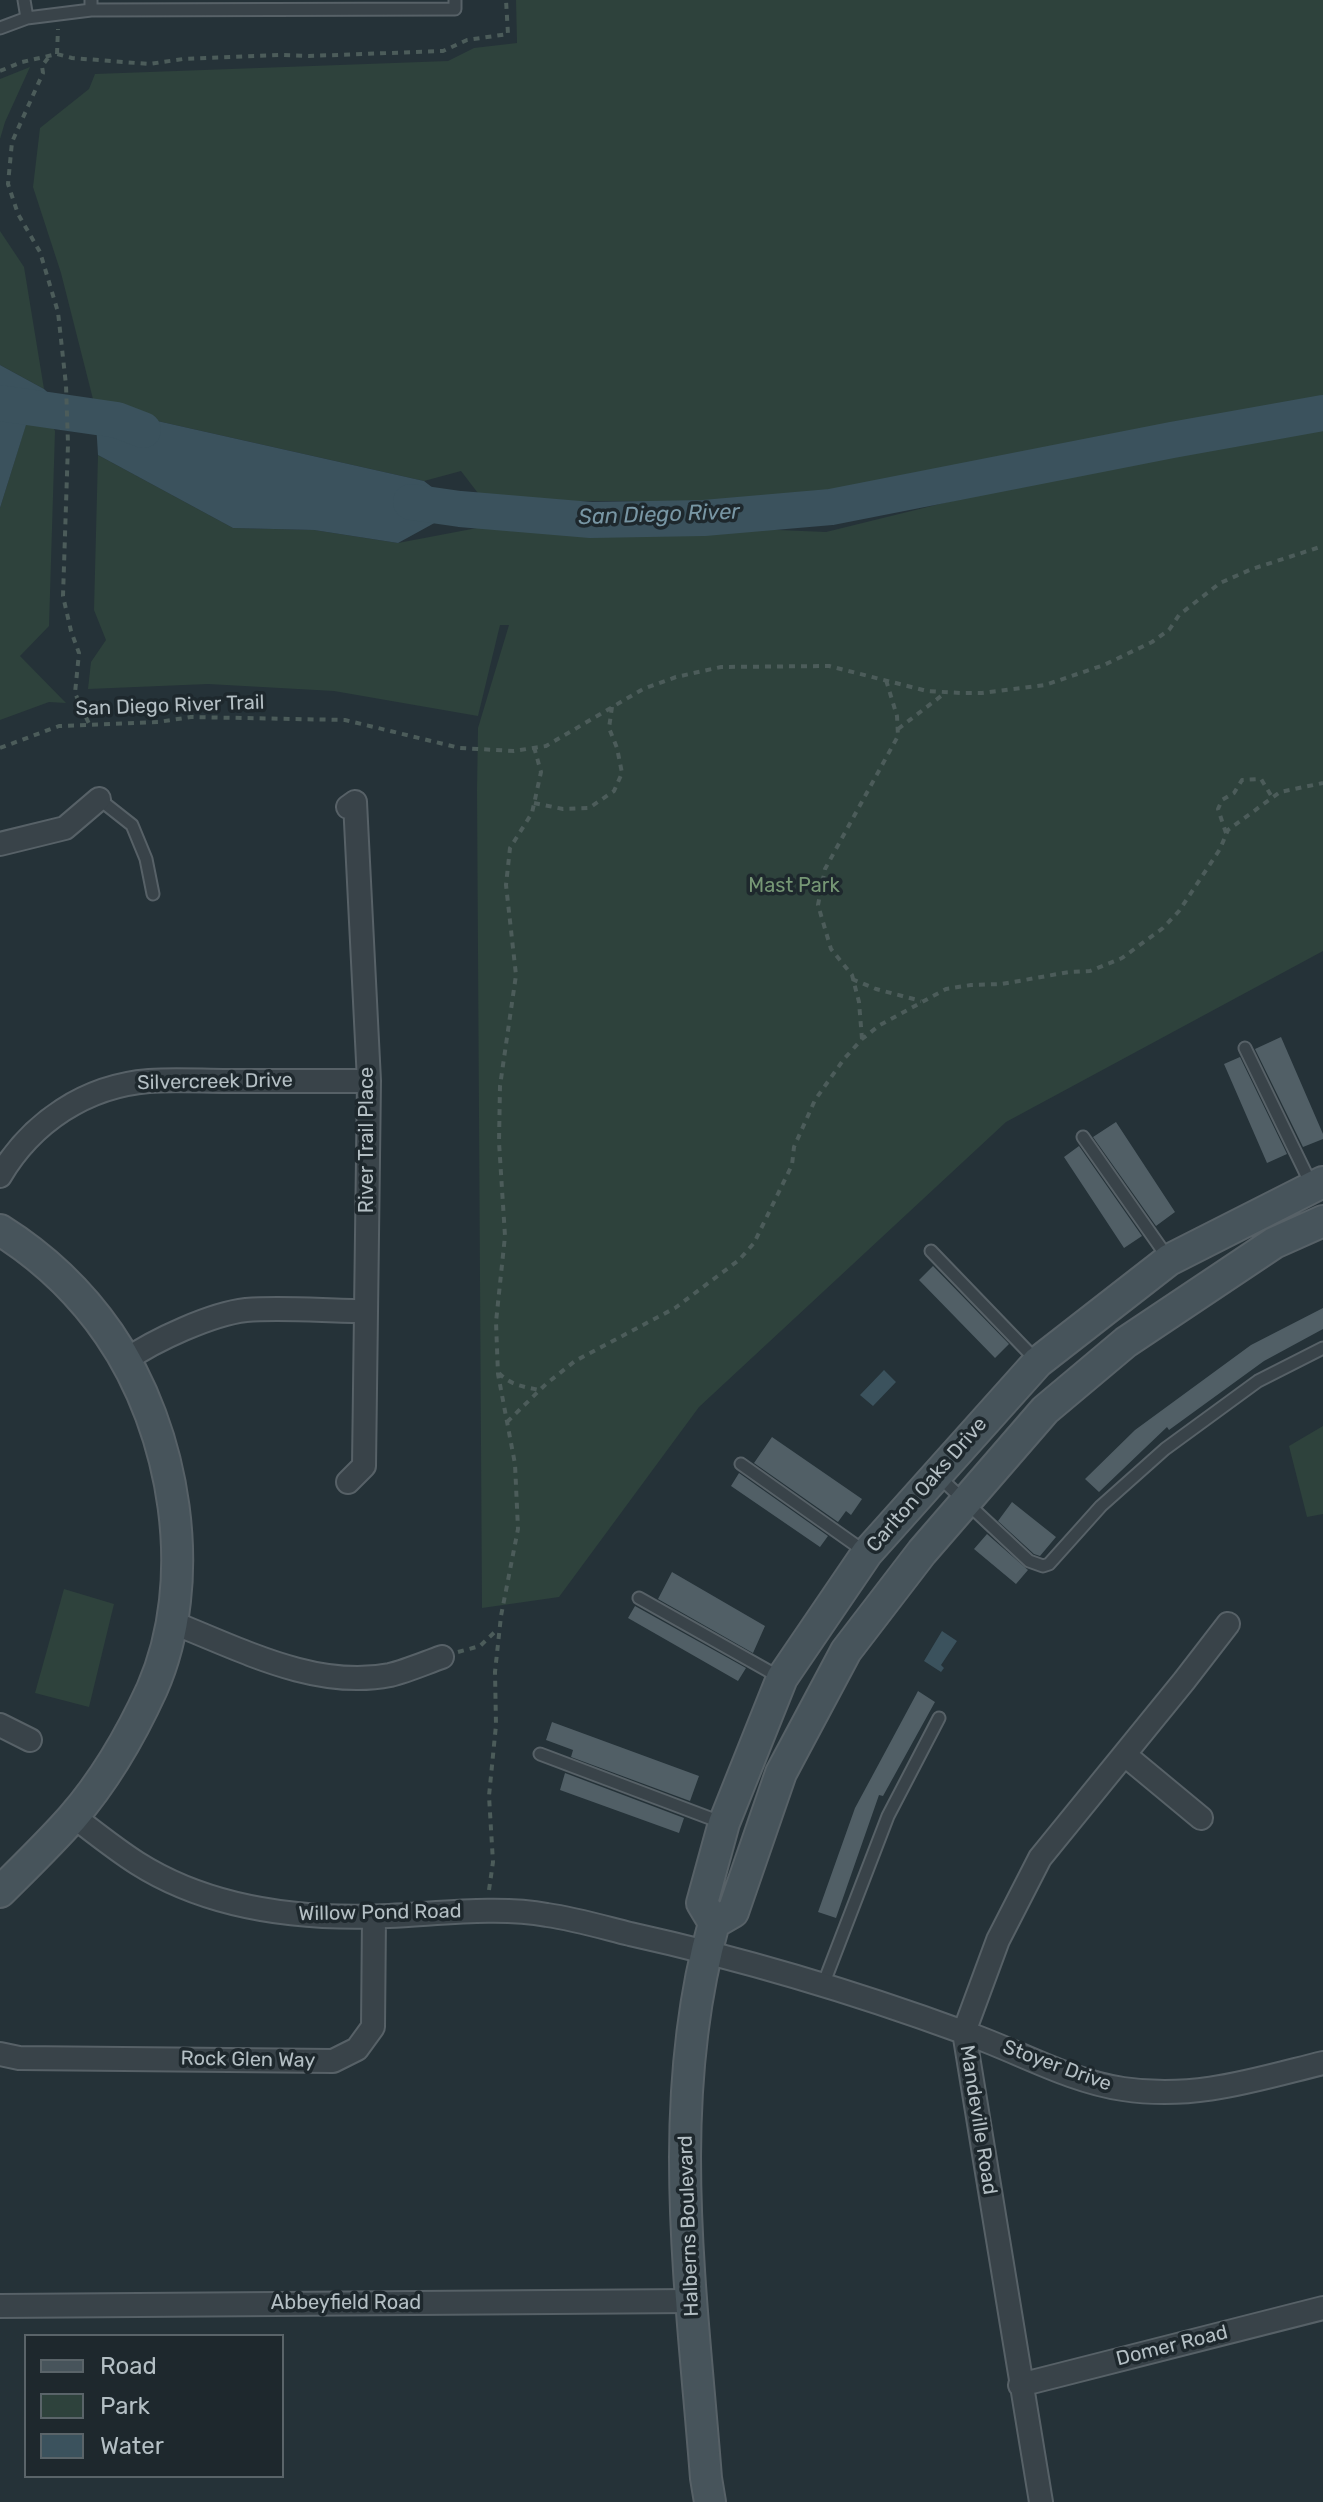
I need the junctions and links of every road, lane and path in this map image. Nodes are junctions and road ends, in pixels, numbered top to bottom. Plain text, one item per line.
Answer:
1 (24, 0) edge
2 (455, 0) edge
3 (506, 0) edge
4 (91, 5) edge
5 (27, 18) junction
6 (58, 24) dead end
7 (0, 28) edge
8 (57, 54) junction
9 (48, 58) junction
10 (0, 71) edge
11 (1323, 546) edge
12 (886, 679) junction
13 (947, 692) junction
14 (612, 706) junction
15 (90, 726) junction
16 (898, 729) junction
17 (534, 747) junction
18 (0, 748) edge
19 (1323, 783) edge
20 (1272, 797) junction
21 (99, 799) joint
22 (534, 803) junction
23 (348, 807) dead end
24 (1227, 834) junction
25 (0, 844) edge
26 (153, 894) dead end
27 (852, 979) junction
28 (921, 1001) junction
29 (862, 1039) junction
30 (1245, 1048) dead end
31 (369, 1081) junction
32 (1083, 1137) dead end
33 (0, 1176) edge
34 (1317, 1185) edge
35 (1323, 1221) edge
36 (0, 1230) edge
37 (931, 1251) dead end
38 (1169, 1260) junction
39 (365, 1311) junction
40 (1323, 1348) edge
41 (126, 1360) junction
42 (1038, 1362) junction
43 (498, 1372) junction
44 (540, 1390) junction
45 (507, 1422) junction
46 (741, 1464) dead end
47 (937, 1475) junction
48 (348, 1482) dead end
49 (965, 1502) junction
50 (867, 1553) junction
51 (639, 1598) dead end
52 (171, 1622) junction
53 (1228, 1624) dead end
54 (500, 1628) junction
55 (442, 1657) joint
56 (782, 1678) junction
57 (939, 1718) dead end
58 (0, 1725) edge
59 (30, 1740) dead end
60 (540, 1754) dead end
61 (1125, 1755) junction
62 (73, 1816) junction
63 (1201, 1818) dead end
64 (724, 1823) junction
65 (0, 1892) edge
66 (483, 1912) junction
67 (374, 1917) junction
68 (710, 1937) junction
69 (823, 1985) junction
70 (964, 2032) junction
71 (0, 2054) edge
72 (1323, 2063) edge
73 (691, 2301) junction
74 (0, 2306) edge
75 (1323, 2308) edge
76 (1020, 2385) junction
77 (710, 2502) edge
78 (1041, 2502) edge

1 - 5 lane
2 - 4 lane
3 - 8 path
4 - 5 lane
5 - 7 lane
6 - 8 path
8 - 9 path
9 - 10 path
9 - 15 path
11 - 13 path, San Diego River Trail
12 - 13 path, San Diego River Trail
12 - 14 path, San Diego River Trail
12 - 16 path
13 - 16 path
14 - 17 path, San Diego River Trail
14 - 22 path
15 - 17 path, San Diego River Trail
15 - 18 path, San Diego River Trail
16 - 27 path
17 - 22 path
19 - 20 path
20 - 24 path
20 - 24 path
21 - 25 street
21 - 26 lane
22 - 43 path
23 - 31 street, River Trail Place
24 - 28 path
27 - 28 path
27 - 29 path
28 - 29 path
29 - 44 path
30 - 34 lane
31 - 33 street, Silvercreek Drive
31 - 39 street, River Trail Place
32 - 38 lane
34 - 38 main road, Carlton Oaks Drive
35 - 49 main road, Carlton Oaks Drive
36 - 41 main road
37 - 42 lane
38 - 42 main road, Carlton Oaks Drive
39 - 41 street
39 - 48 street, River Trail Place
40 - 49 lane
41 - 52 main road
42 - 47 main road, Carlton Oaks Drive
43 - 44 path
43 - 45 path
44 - 45 path
45 - 54 path
46 - 50 lane
47 - 49 lane
47 - 50 main road, Carlton Oaks Drive
49 - 68 main road, Carlton Oaks Drive
50 - 56 main road, Carlton Oaks Drive
51 - 56 lane
52 - 55 street
52 - 62 main road
53 - 61 street, Mandeville Road
54 - 55 path
54 - 66 path
56 - 64 main road, Carlton Oaks Drive
57 - 69 lane
58 - 59 street
60 - 64 lane
61 - 63 street
61 - 70 street, Mandeville Road
62 - 65 main road
62 - 67 street, Willow Pond Road
64 - 68 main road, Carlton Oaks Drive
66 - 67 street, Willow Pond Road
66 - 68 street, Willow Pond Road
67 - 71 street, Rock Glen Way
68 - 69 street, Stoyer Drive
68 - 73 main road, Halberns Boulevard
69 - 70 street, Stoyer Drive
70 - 72 street, Stoyer Drive
70 - 76 street, Mandeville Road
73 - 74 street, Abbeyfield Road
73 - 77 main road, Halberns Boulevard
75 - 76 street, Domer Road
76 - 78 street, Mandeville Road

